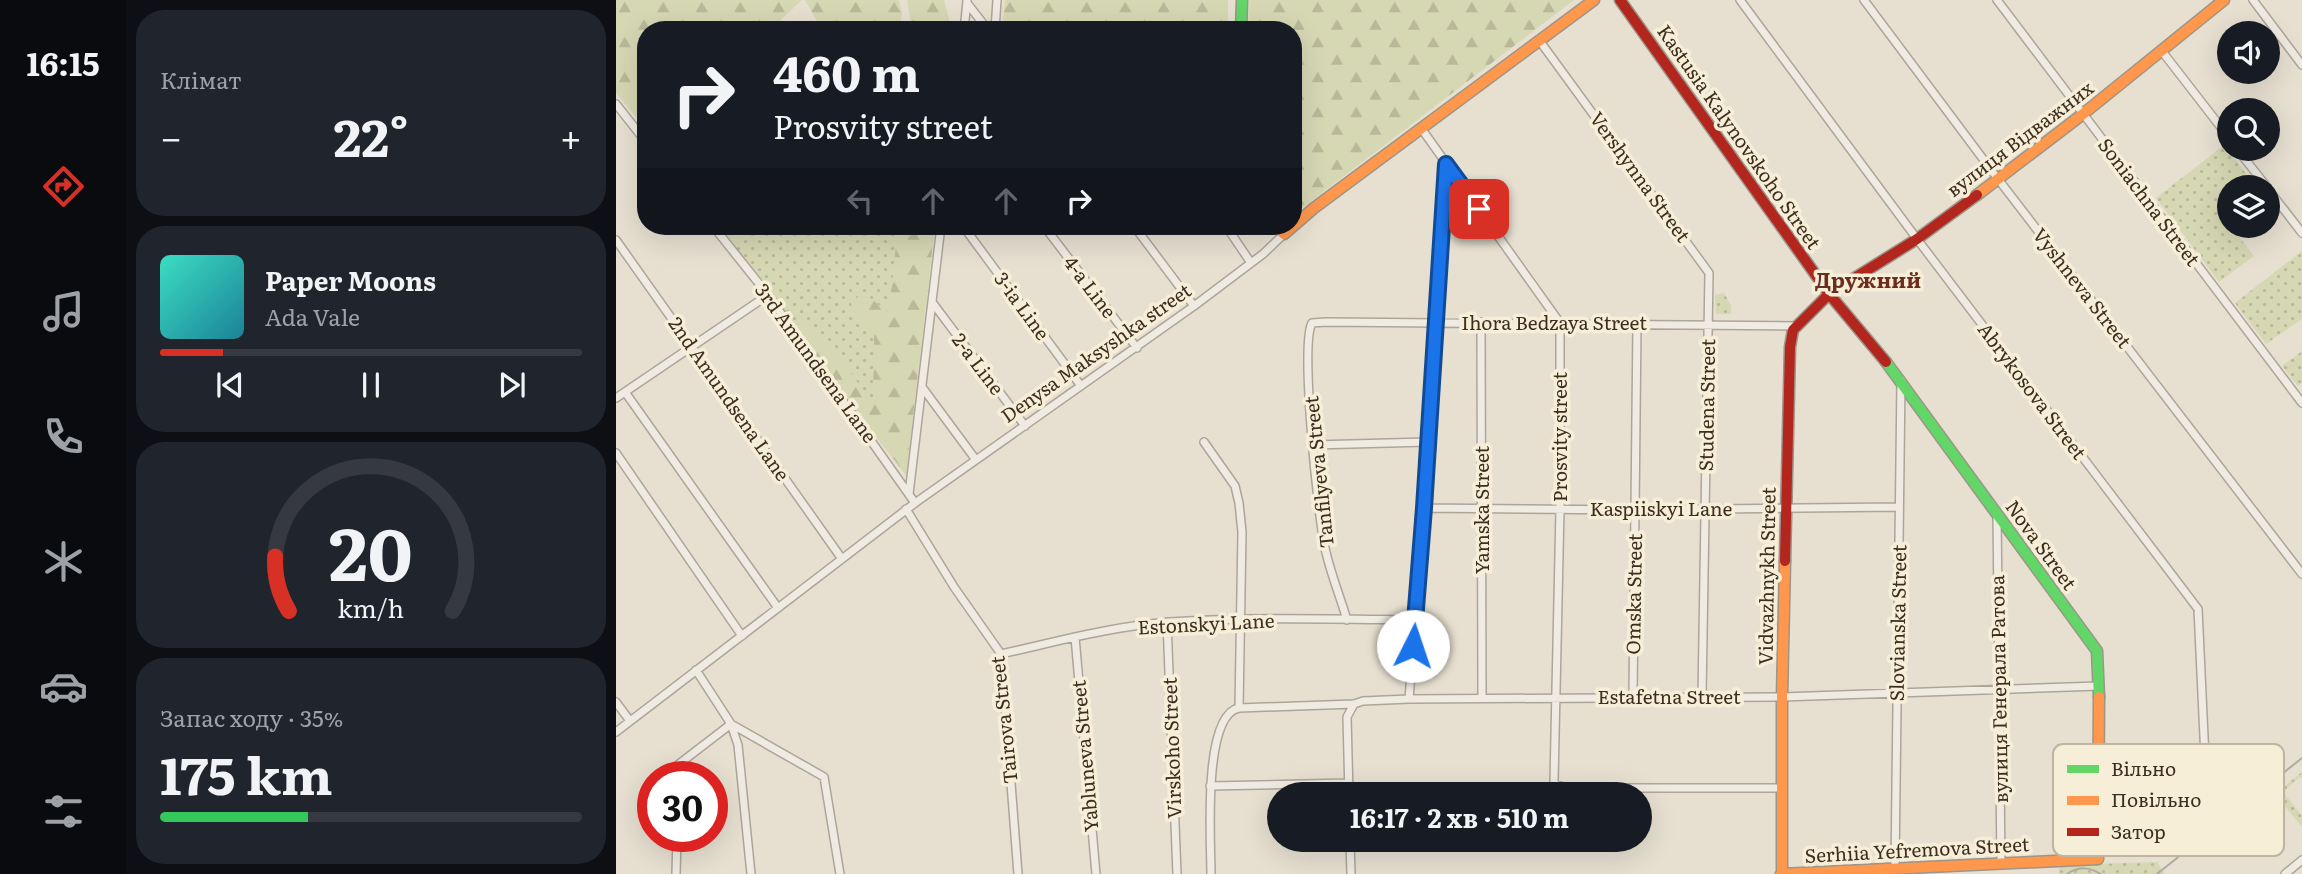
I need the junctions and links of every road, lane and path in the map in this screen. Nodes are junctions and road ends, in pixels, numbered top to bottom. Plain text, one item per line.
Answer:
1 (997, 0) edge
2 (1242, 0) edge
3 (1594, 0) edge
4 (1620, 0) edge
5 (1740, 0) edge
6 (1864, 0) edge
7 (1997, 0) edge
8 (2224, 0) edge
9 (2253, 0) edge
10 (967, 1) edge
11 (965, 21) edge
12 (981, 21) edge
13 (996, 21) edge
14 (1241, 21) edge
15 (1539, 40) junction
16 (2161, 50) junction
17 (2302, 65) edge
18 (616, 104) edge
19 (2083, 114) junction
20 (2217, 122) edge
21 (1421, 128) junction
22 (637, 131) edge
23 (2246, 161) edge
24 (1446, 164) junction
25 (2257, 175) edge
26 (1998, 179) junction
27 (2280, 205) edge
28 (1302, 218) edge
29 (2302, 233) edge
30 (720, 235) edge
31 (940, 235) edge
32 (970, 235) edge
33 (1051, 235) edge
34 (1141, 235) edge
35 (1232, 235) edge
36 (1283, 235) edge
37 (1917, 239) junction
38 (616, 240) edge
39 (1251, 263) junction
40 (1829, 294) junction
41 (768, 295) junction
42 (932, 302) junction
43 (1194, 306) junction
44 (1481, 322) junction
45 (1312, 323) joint
46 (1435, 323) junction
47 (1560, 323) junction
48 (1637, 324) junction
49 (1709, 324) junction
50 (1796, 326) junction
51 (693, 346) junction
52 (1137, 348) junction
53 (1901, 380) junction
54 (1081, 386) junction
55 (922, 387) junction
56 (625, 392) junction
57 (616, 398) edge
58 (2302, 403) edge
59 (1025, 426) junction
60 (1204, 442) dead end
61 (1427, 442) junction
62 (1313, 445) junction
63 (616, 453) edge
64 (976, 460) junction
65 (909, 494) junction
66 (915, 503) junction
67 (1899, 507) junction
68 (1424, 508) junction
69 (906, 509) junction
70 (1482, 509) junction
71 (1560, 509) junction
72 (1785, 509) junction
73 (1634, 510) junction
74 (1705, 510) junction
75 (1997, 515) junction
76 (842, 559) junction
77 (2302, 574) edge
78 (778, 608) junction
79 (1242, 620) junction
80 (1347, 620) junction
81 (1414, 620) junction
82 (1167, 622) junction
83 (741, 636) junction
84 (1075, 637) junction
85 (1001, 654) junction
86 (696, 670) junction
87 (2099, 686) junction
88 (1998, 689) junction
89 (1898, 693) junction
90 (1555, 696) junction
91 (1633, 696) junction
92 (1702, 696) junction
93 (1782, 697) junction
94 (1482, 698) junction
95 (1409, 699) junction
96 (616, 702) edge
97 (1354, 704) junction
98 (1239, 708) junction
99 (630, 721) junction
100 (730, 724) junction
101 (616, 732) edge
102 (2099, 744) edge
103 (2204, 744) edge
104 (683, 761) edge
105 (1349, 782) edge
106 (1267, 785) edge
107 (1210, 786) junction
108 (1782, 788) junction
109 (677, 852) edge
110 (1350, 852) edge
111 (2098, 856) edge
112 (2098, 859) joint
113 (2302, 860) edge
114 (2001, 863) junction
115 (1895, 867) junction
116 (676, 874) edge
117 (751, 874) edge
118 (840, 874) edge
119 (1018, 874) edge
120 (1096, 874) edge
121 (1177, 874) edge
122 (1211, 874) edge
123 (1351, 874) edge
124 (1782, 874) edge
125 (2285, 874) edge

1 - 13 street
2 - 14 street
3 - 15 street, Denysa Maksyshka street
4 - 40 street, Kastusia Kalynovskoho Street
5 - 37 street, Abrykosova Street
6 - 26 street, Vyshneva Street
7 - 19 street, Soniachna Street
8 - 16 street, вулиця Відважних
9 - 17 street
10 - 11 street
10 - 12 street
15 - 21 street, Denysa Maksyshka street
15 - 49 street, Vershynna Street
16 - 19 street, вулиця Відважних
16 - 20 street
18 - 22 street
19 - 26 street, вулиця Відважних
19 - 58 street, Soniachna Street
21 - 24 street
21 - 28 street, Denysa Maksyshka street
23 - 25 street
24 - 46 street
24 - 47 street
26 - 37 street, вулиця Відважних
26 - 77 street, Vyshneva Street
27 - 29 street
30 - 41 street, 3rd Amundsena Lane
31 - 42 street
32 - 54 street, 3-ia Line
33 - 52 street, 4-a Line
34 - 43 street
35 - 39 street
36 - 39 street, Denysa Maksyshka street
37 - 40 street, вулиця Відважних
37 - 103 street, Abrykosova Street
38 - 51 street, 2nd Amundsena Lane
39 - 43 street, Denysa Maksyshka street
40 - 50 street
40 - 53 street, Nova Street
41 - 51 street
41 - 65 street, 3rd Amundsena Lane
42 - 55 street
42 - 59 street, 2-a Line
43 - 52 street, Denysa Maksyshka street
44 - 46 street, Ihora Bedzaya Street
44 - 47 street, Ihora Bedzaya Street
44 - 70 street, Yamska Street
45 - 46 street, Ihora Bedzaya Street
45 - 62 street, Tanfilyeva Street
46 - 61 street
47 - 48 street, Ihora Bedzaya Street
47 - 71 street, Prosvity street
48 - 49 street, Ihora Bedzaya Street
48 - 73 street, Omska Street
49 - 50 street, Ihora Bedzaya Street
49 - 74 street, Studena Street
50 - 72 street, Vidvazhnykh Street
51 - 56 street
51 - 76 street, 2nd Amundsena Lane
52 - 54 street, Denysa Maksyshka street
53 - 67 street, Slovianska Street
53 - 75 street, Nova Street
54 - 59 street, Denysa Maksyshka street
55 - 64 street
55 - 65 street
56 - 57 street
56 - 78 street
59 - 64 street, Denysa Maksyshka street
60 - 79 street
61 - 62 street
61 - 68 street
62 - 80 street, Tanfilyeva Street
63 - 83 street
64 - 66 street, Denysa Maksyshka street
65 - 66 street, 3rd Amundsena Lane
66 - 69 street, Denysa Maksyshka street
67 - 72 street, Kaspiiskyi Lane
67 - 89 street, Slovianska Street
68 - 70 street, Kaspiiskyi Lane
68 - 81 street
69 - 76 street, Denysa Maksyshka street
69 - 85 street, Tairova Street
70 - 71 street, Kaspiiskyi Lane
70 - 94 street, Yamska Street
71 - 73 street, Kaspiiskyi Lane
71 - 90 street, Prosvity street
72 - 74 street, Kaspiiskyi Lane
72 - 93 street, Vidvazhnykh Street
73 - 74 street, Kaspiiskyi Lane
73 - 91 street, Omska Street
74 - 92 street, Studena Street
75 - 87 street, Nova Street
75 - 88 street, вулиця Генерала Ратова
76 - 78 street, Denysa Maksyshka street
78 - 83 street, Denysa Maksyshka street
79 - 80 street, Estonskyi Lane
79 - 82 street, Estonskyi Lane
79 - 98 street
80 - 81 street, Estonskyi Lane
81 - 95 street
82 - 84 street, Estonskyi Lane
82 - 121 street, Virskoho Street
83 - 86 street, Denysa Maksyshka street
84 - 85 street, Estonskyi Lane
84 - 120 street, Yabluneva Street
85 - 119 street, Tairova Street
86 - 99 street, Denysa Maksyshka street
86 - 100 street
87 - 88 street, Estafetna Street
87 - 102 street, Nova Street
88 - 89 street, Estafetna Street
88 - 114 street, вулиця Генерала Ратова
89 - 93 street, Estafetna Street
89 - 115 street, Slovianska Street
90 - 91 street, Estafetna Street
90 - 94 street, Estafetna Street
90 - 108 street, Prosvity street
91 - 92 street, Estafetna Street
92 - 93 street, Estafetna Street
93 - 108 street, Vidvazhnykh Street
94 - 95 street, Estafetna Street
95 - 97 street, Estafetna Street
96 - 99 street
97 - 98 street, Estafetna Street
97 - 105 street
98 - 107 street
99 - 101 street, Denysa Maksyshka street
100 - 104 street
100 - 117 street
100 - 118 street
106 - 107 street
107 - 122 street
108 - 124 street, Vidvazhnykh Street
109 - 116 street
110 - 123 street
111 - 112 street, Nova Street
112 - 114 street, Serhiia Yefremova Street
113 - 125 street
114 - 115 street, Serhiia Yefremova Street
115 - 124 street, Serhiia Yefremova Street

